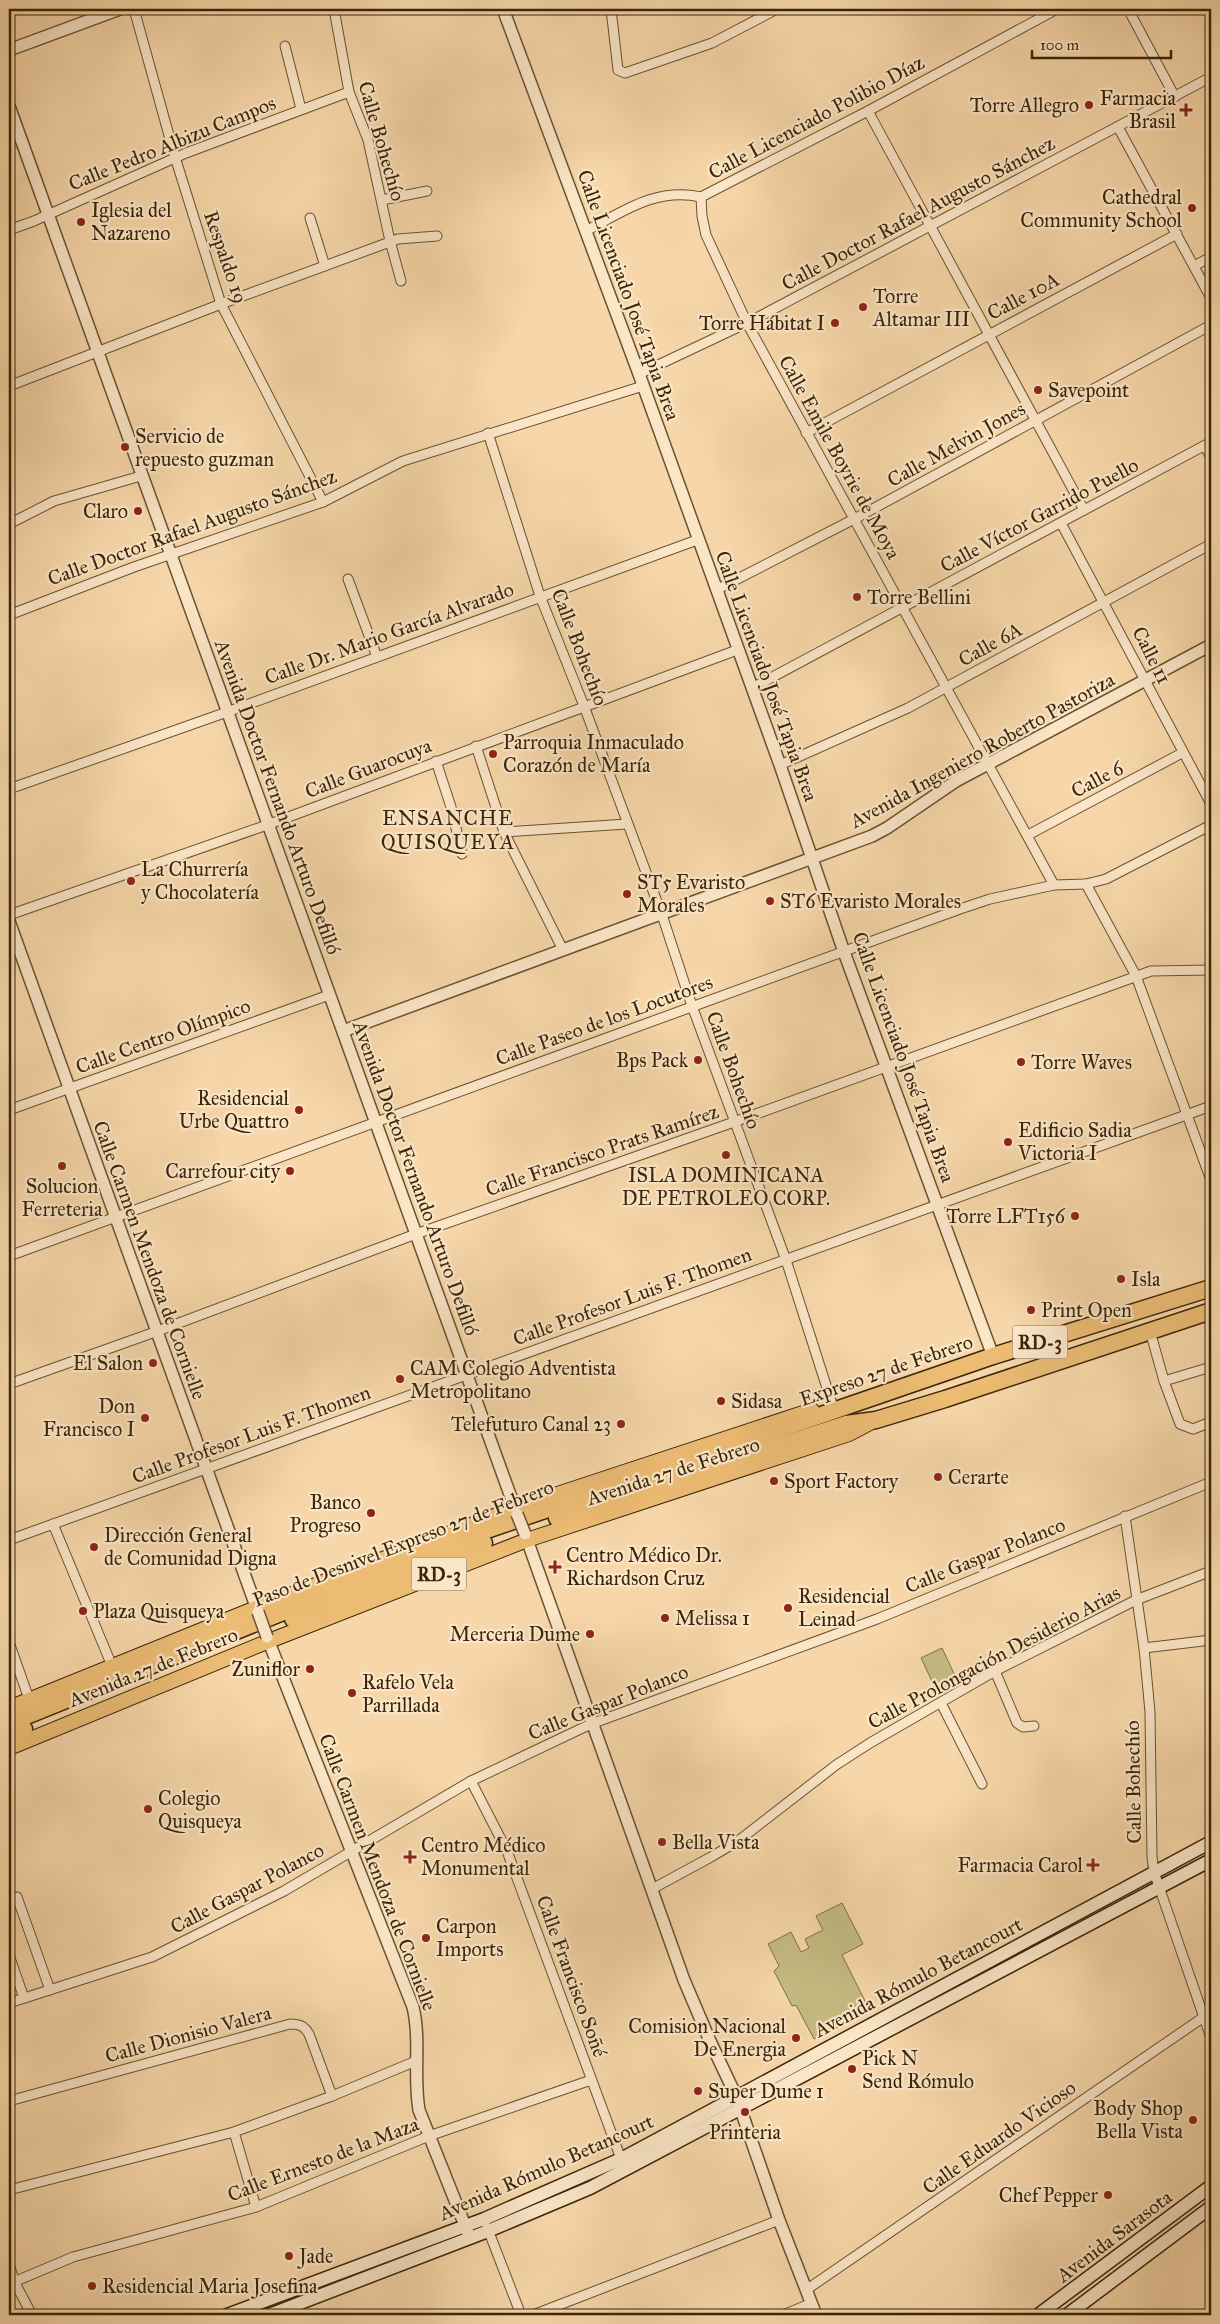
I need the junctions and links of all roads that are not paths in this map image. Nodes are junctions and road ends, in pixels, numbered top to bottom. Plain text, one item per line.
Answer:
1 (120, 9) edge
2 (134, 9) edge
3 (334, 9) edge
4 (503, 9) edge
5 (611, 9) edge
6 (778, 9) edge
7 (1057, 9) edge
8 (1128, 9) edge
9 (285, 46) dead end
10 (9, 50) edge
11 (1211, 77) edge
12 (349, 92) junction
13 (1175, 97) junction
14 (9, 106) edge
15 (301, 109) junction
16 (868, 111) junction
17 (1118, 127) junction
18 (175, 157) junction
19 (427, 191) dead end
20 (702, 197) junction
21 (382, 200) junction
22 (47, 214) junction
23 (310, 218) dead end
24 (930, 227) junction
25 (9, 230) edge
26 (586, 231) junction
27 (1177, 234) junction
28 (437, 236) dead end
29 (390, 242) junction
30 (1211, 257) edge
31 (325, 266) junction
32 (1194, 266) junction
33 (402, 281) dead end
34 (1211, 298) edge
35 (221, 304) junction
36 (747, 323) junction
37 (1211, 325) edge
38 (988, 333) junction
39 (97, 352) junction
40 (639, 374) junction
41 (9, 386) edge
42 (643, 386) junction
43 (1035, 421) junction
44 (488, 433) junction
45 (806, 433) junction
46 (1208, 444) edge
47 (1211, 458) edge
48 (141, 476) junction
49 (323, 502) junction
50 (1084, 510) junction
51 (855, 519) junction
52 (1060, 523) junction
53 (9, 524) edge
54 (697, 540) junction
55 (1211, 544) edge
56 (170, 556) junction
57 (348, 579) dead end
58 (716, 590) junction
59 (540, 596) junction
60 (1104, 601) junction
61 (904, 608) junction
62 (9, 615) edge
63 (1211, 645) edge
64 (737, 650) junction
65 (377, 657) junction
66 (1145, 682) junction
67 (752, 688) junction
68 (947, 688) junction
69 (584, 706) junction
70 (228, 712) junction
71 (476, 746) junction
72 (1182, 753) junction
73 (436, 761) junction
74 (988, 764) junction
75 (780, 765) junction
76 (9, 789) edge
77 (1211, 804) edge
78 (627, 824) junction
79 (267, 825) junction
80 (1211, 825) edge
81 (504, 832) junction
82 (1028, 835) junction
83 (462, 854) dead end
84 (813, 858) junction
85 (1086, 884) junction
86 (1054, 885) junction
87 (9, 914) edge
88 (662, 915) junction
89 (9, 921) edge
90 (563, 950) junction
91 (844, 952) junction
92 (1211, 970) edge
93 (1136, 976) junction
94 (329, 995) junction
95 (692, 1006) junction
96 (343, 1031) junction
97 (887, 1066) junction
98 (69, 1090) junction
99 (1211, 1106) edge
100 (9, 1110) edge
101 (1187, 1115) junction
102 (734, 1122) junction
103 (376, 1123) junction
104 (1211, 1180) edge
105 (939, 1206) junction
106 (116, 1218) junction
107 (416, 1234) junction
108 (9, 1256) edge
109 (786, 1260) junction
110 (1211, 1288) edge
111 (1211, 1313) edge
112 (1150, 1330) junction
113 (156, 1332) junction
114 (993, 1356) junction
115 (1211, 1367) edge
116 (467, 1374) junction
117 (1164, 1382) junction
118 (9, 1384) edge
119 (831, 1411) junction
120 (876, 1420) junction
121 (1211, 1422) edge
122 (206, 1470) junction
123 (1211, 1482) edge
124 (575, 1506) junction
125 (516, 1511) junction
126 (1125, 1516) junction
127 (53, 1524) junction
128 (526, 1537) junction
129 (9, 1540) edge
130 (1211, 1571) edge
131 (1136, 1600) junction
132 (257, 1610) junction
133 (268, 1639) junction
134 (1211, 1640) edge
135 (9, 1642) edge
136 (1144, 1648) junction
137 (112, 1666) junction
138 (995, 1672) junction
139 (29, 1699) junction
140 (941, 1703) junction
141 (13, 1721) edge
142 (591, 1724) junction
143 (1034, 1726) dead end
144 (9, 1736) edge
145 (9, 1748) edge
146 (471, 1781) junction
147 (982, 1784) dead end
148 (1211, 1842) edge
149 (352, 1852) junction
150 (1211, 1860) edge
151 (1154, 1872) junction
152 (1158, 1887) junction
153 (652, 1889) junction
154 (17, 1898) dead end
155 (9, 1954) edge
156 (50, 1990) junction
157 (24, 1998) junction
158 (9, 2003) edge
159 (1208, 2014) edge
160 (1211, 2038) edge
161 (416, 2061) junction
162 (591, 2080) junction
163 (332, 2096) junction
164 (736, 2096) junction
165 (9, 2101) edge
166 (741, 2110) junction
167 (234, 2132) junction
168 (429, 2136) junction
169 (621, 2159) junction
170 (1211, 2186) edge
171 (9, 2190) edge
172 (256, 2207) junction
173 (1211, 2207) edge
174 (779, 2220) junction
175 (486, 2225) junction
176 (467, 2232) junction
177 (9, 2263) edge
178 (11, 2282) edge
179 (806, 2290) junction
180 (812, 2303) junction
181 (32, 2315) edge
182 (227, 2315) edge
183 (269, 2315) edge
184 (521, 2315) edge
185 (532, 2315) edge
186 (783, 2315) edge
187 (816, 2315) edge
188 (1038, 2315) edge
189 (1067, 2315) edge

1 - 10 street
2 - 18 street, Respaldo 19
3 - 12 street, Calle Bohechío
4 - 26 street, Calle Licenciado José Tapia Brea
5 - 6 street
7 - 16 street, Calle Licenciado Polibio Díaz
8 - 13 street
9 - 15 street
11 - 13 street, Calle Doctor Rafael Augusto Sánchez
12 - 15 street, Calle Pedro Albizu Campos
12 - 21 street, Calle Bohechío
13 - 17 street, Calle Doctor Rafael Augusto Sánchez
14 - 22 street, Avenida Doctor Fernando Arturo Defilló
15 - 18 street, Calle Pedro Albizu Campos
16 - 20 street, Calle Licenciado Polibio Díaz
16 - 24 street
17 - 24 street, Calle Doctor Rafael Augusto Sánchez
17 - 27 street
18 - 22 street, Calle Pedro Albizu Campos
18 - 35 street, Respaldo 19
19 - 21 street
20 - 26 street, Calle Licenciado Polibio Díaz
20 - 36 street, Calle Emile Boyrie de Moya
21 - 29 street, Calle Bohechío
22 - 25 street, Calle Pedro Albizu Campos
22 - 39 street, Avenida Doctor Fernando Arturo Defilló
23 - 31 street
24 - 36 street, Calle Doctor Rafael Augusto Sánchez
24 - 38 street
26 - 40 street, Calle Licenciado José Tapia Brea
27 - 32 street
27 - 38 street, Calle 10A
28 - 29 street
29 - 31 street
29 - 33 street, Calle Bohechío
30 - 32 street
31 - 35 street
32 - 34 street
35 - 39 street
35 - 49 street, Respaldo 19
36 - 40 street, Calle Doctor Rafael Augusto Sánchez
36 - 45 street, Calle Emile Boyrie de Moya
37 - 43 street, Calle Melvin Jones
38 - 43 street
38 - 45 street, Calle 10A
39 - 41 street
39 - 48 street, Avenida Doctor Fernando Arturo Defilló
40 - 42 street, Calle Licenciado José Tapia Brea
42 - 44 street, Calle Doctor Rafael Augusto Sánchez
42 - 54 street, Calle Licenciado José Tapia Brea
43 - 50 street
43 - 51 street, Calle Melvin Jones
44 - 49 street, Calle Doctor Rafael Augusto Sánchez
44 - 59 street, Calle Bohechío
45 - 51 street, Calle Emile Boyrie de Moya
46 - 47 street
46 - 50 street, Calle Víctor Garrido Puello
48 - 53 street
48 - 56 street, Avenida Doctor Fernando Arturo Defilló
49 - 56 street, Calle Doctor Rafael Augusto Sánchez
50 - 52 street, Calle Víctor Garrido Puello
51 - 58 street, Calle Melvin Jones
51 - 61 street, Calle Emile Boyrie de Moya
52 - 60 street, Calle 11
52 - 61 street, Calle Víctor Garrido Puello
54 - 58 street, Calle Licenciado José Tapia Brea
54 - 59 street, Calle Dr. Mario García Alvarado
55 - 60 street, Calle 6A
56 - 62 street, Calle Doctor Rafael Augusto Sánchez
56 - 70 street, Avenida Doctor Fernando Arturo Defilló
57 - 65 street
58 - 64 street, Calle Licenciado José Tapia Brea
59 - 65 street, Calle Dr. Mario García Alvarado
59 - 69 street, Calle Bohechío
60 - 66 street, Calle 11
60 - 68 street, Calle 6A
61 - 67 street, Calle Víctor Garrido Puello
61 - 68 street, Calle Emile Boyrie de Moya
63 - 66 street, Avenida Ingeniero Roberto Pastoriza
64 - 67 street, Calle Licenciado José Tapia Brea
64 - 69 street, Calle Guarocuya
65 - 70 street, Calle Dr. Mario García Alvarado
66 - 72 street, Calle 11
66 - 74 street, Avenida Ingeniero Roberto Pastoriza
67 - 75 street, Calle Licenciado José Tapia Brea
68 - 74 street, Calle Emile Boyrie de Moya
68 - 75 street, Calle 6A
69 - 71 street, Calle Guarocuya
69 - 78 street, Calle Bohechío
70 - 76 street, Calle Dr. Mario García Alvarado
70 - 79 street, Avenida Doctor Fernando Arturo Defilló
71 - 73 street, Calle Guarocuya
71 - 81 street
72 - 77 street, Calle 11
72 - 82 street, Calle 6
73 - 79 street, Calle Guarocuya
73 - 83 street
74 - 82 street, Calle Emile Boyrie de Moya
74 - 84 street, Avenida Ingeniero Roberto Pastoriza
75 - 84 street, Calle Licenciado José Tapia Brea
78 - 81 street
78 - 88 street, Calle Bohechío
79 - 87 street, Calle Guarocuya
79 - 94 street, Avenida Doctor Fernando Arturo Defilló
80 - 85 street, Calle Paseo de los Locutores
81 - 90 street
82 - 86 street, Calle Emile Boyrie de Moya
84 - 88 street, Avenida Ingeniero Roberto Pastoriza
84 - 91 street, Calle Licenciado José Tapia Brea
85 - 86 street, Calle Paseo de los Locutores
85 - 93 street
86 - 91 street, Calle Paseo de los Locutores
88 - 90 street, Avenida Ingeniero Roberto Pastoriza
88 - 95 street, Calle Bohechío
89 - 98 street, Calle Carmen Mendoza de Cornielle
90 - 96 street, Avenida Ingeniero Roberto Pastoriza
91 - 95 street, Calle Paseo de los Locutores
91 - 97 street, Calle Licenciado José Tapia Brea
92 - 93 street, Calle Francisco Prats Ramírez
93 - 97 street, Calle Francisco Prats Ramírez
93 - 101 street
94 - 96 street, Avenida Doctor Fernando Arturo Defilló
94 - 98 street, Calle Centro Olímpico
95 - 102 street, Calle Bohechío
95 - 103 street, Calle Paseo de los Locutores
96 - 103 street, Avenida Doctor Fernando Arturo Defilló
97 - 102 street, Calle Francisco Prats Ramírez
97 - 105 street, Calle Licenciado José Tapia Brea
98 - 100 street, Calle Centro Olímpico
98 - 106 street, Calle Carmen Mendoza de Cornielle
99 - 101 street, Calle Profesor Luis F. Thomen
101 - 104 street
101 - 105 street, Calle Profesor Luis F. Thomen
102 - 107 street, Calle Francisco Prats Ramírez
102 - 109 street, Calle Bohechío
103 - 106 street, Calle Paseo de los Locutores
103 - 107 street, Avenida Doctor Fernando Arturo Defilló
105 - 109 street, Calle Profesor Luis F. Thomen
105 - 114 street, Calle Licenciado José Tapia Brea
106 - 108 street, Calle Paseo de los Locutores
106 - 113 street, Calle Carmen Mendoza de Cornielle
107 - 113 street, Calle Francisco Prats Ramírez
107 - 116 street, Avenida Doctor Fernando Arturo Defilló
109 - 116 street, Calle Profesor Luis F. Thomen
109 - 119 street, Calle Bohechío
110 - 114 highway, Expreso 27 de Febrero / RD-3
111 - 112 highway, Expreso 27 de Febrero / RD-3
112 - 117 street
112 - 120 highway, Expreso 27 de Febrero / RD-3
113 - 118 street, Calle Francisco Prats Ramírez
113 - 122 street, Calle Carmen Mendoza de Cornielle
114 - 119 highway, Expreso 27 de Febrero / RD-3
115 - 117 street
116 - 122 street, Calle Profesor Luis F. Thomen
116 - 125 street, Avenida Doctor Fernando Arturo Defilló
117 - 121 street
119 - 124 highway, Expreso 27 de Febrero / RD-3
119 - 125 main road, Avenida 27 de Febrero / RD-3
120 - 124 highway, Expreso 27 de Febrero / RD-3
120 - 128 main road, Avenida 27 de Febrero / RD-3
122 - 127 street, Calle Profesor Luis F. Thomen
122 - 132 street, Calle Carmen Mendoza de Cornielle
123 - 126 street, Calle Gaspar Polanco
124 - 141 highway, Paso de Desnivel Expreso 27 de Febrero / RD-3
125 - 128 street, Avenida Doctor Fernando Arturo Defilló, bridge
125 - 132 main road, Avenida 27 de Febrero / RD-3
126 - 131 street, Calle Bohechío
126 - 142 street, Calle Gaspar Polanco
127 - 129 street, Calle Profesor Luis F. Thomen
127 - 137 street
128 - 133 main road, Avenida 27 de Febrero / RD-3
128 - 142 street, Avenida Doctor Fernando Arturo Defilló
130 - 131 street, Calle Prolongación Desiderio Arias
131 - 136 street, Calle Bohechío
131 - 138 street, Calle Prolongación Desiderio Arias
132 - 133 street, Calle Carmen Mendoza de Cornielle, bridge
132 - 137 main road, Avenida 27 de Febrero / RD-3
133 - 145 main road, Avenida 27 de Febrero / RD-3
133 - 149 street, Calle Carmen Mendoza de Cornielle
134 - 136 street
135 - 139 street
136 - 151 street, Calle Bohechío
137 - 139 main road, Avenida 27 de Febrero / RD-3
138 - 140 street, Calle Prolongación Desiderio Arias
138 - 143 street
139 - 141 main road, Avenida 27 de Febrero / RD-3
140 - 147 street
140 - 153 street, Calle Prolongación Desiderio Arias
141 - 144 highway
142 - 146 street, Calle Gaspar Polanco
142 - 153 street, Avenida Doctor Fernando Arturo Defilló
146 - 149 street, Calle Gaspar Polanco
146 - 162 street, Calle Francisco Soñé
148 - 151 main road, Avenida Rómulo Betancourt
149 - 156 street, Calle Gaspar Polanco
149 - 161 street, Calle Carmen Mendoza de Cornielle
150 - 152 main road, Avenida Rómulo Betancourt
151 - 152 street, Calle Bohechío
151 - 164 main road, Avenida Rómulo Betancourt
152 - 159 street, Calle Bohechío
152 - 166 main road, Avenida Rómulo Betancourt
153 - 164 street, Avenida Doctor Fernando Arturo Defilló
154 - 156 street
155 - 157 street
156 - 157 street, Calle Gaspar Polanco
157 - 158 street, Calle Gaspar Polanco
159 - 160 street, Calle Bohechío
159 - 179 street, Calle Eduardo Vicioso
161 - 163 street
161 - 168 street, Calle Carmen Mendoza de Cornielle
162 - 168 street, Calle Ernesto de la Maza
162 - 169 street, Calle Francisco Soñé
163 - 165 street, Calle Dionisio Valera
163 - 167 street
164 - 166 street, Avenida Doctor Fernando Arturo Defilló
164 - 169 main road, Avenida Rómulo Betancourt
166 - 174 street, Avenida Doctor Fernando Arturo Defilló
166 - 175 main road, Avenida Rómulo Betancourt
167 - 171 street
167 - 172 street
168 - 172 street, Calle Ernesto de la Maza
168 - 176 street, Calle Carmen Mendoza de Cornielle
169 - 175 main road, Avenida Rómulo Betancourt
170 - 188 main road, Avenida Sarasota
172 - 178 street, Calle Ernesto de la Maza
173 - 189 main road, Avenida Sarasota
174 - 179 street, Avenida Doctor Fernando Arturo Defilló
174 - 185 street
175 - 176 main road, Avenida Rómulo Betancourt
175 - 184 street
176 - 182 main road, Avenida Rómulo Betancourt
176 - 183 main road, Avenida Rómulo Betancourt
177 - 178 street
178 - 181 street
179 - 180 street, Avenida Doctor Fernando Arturo Defilló
180 - 186 street
180 - 187 street, Avenida Doctor Fernando Arturo Defilló

